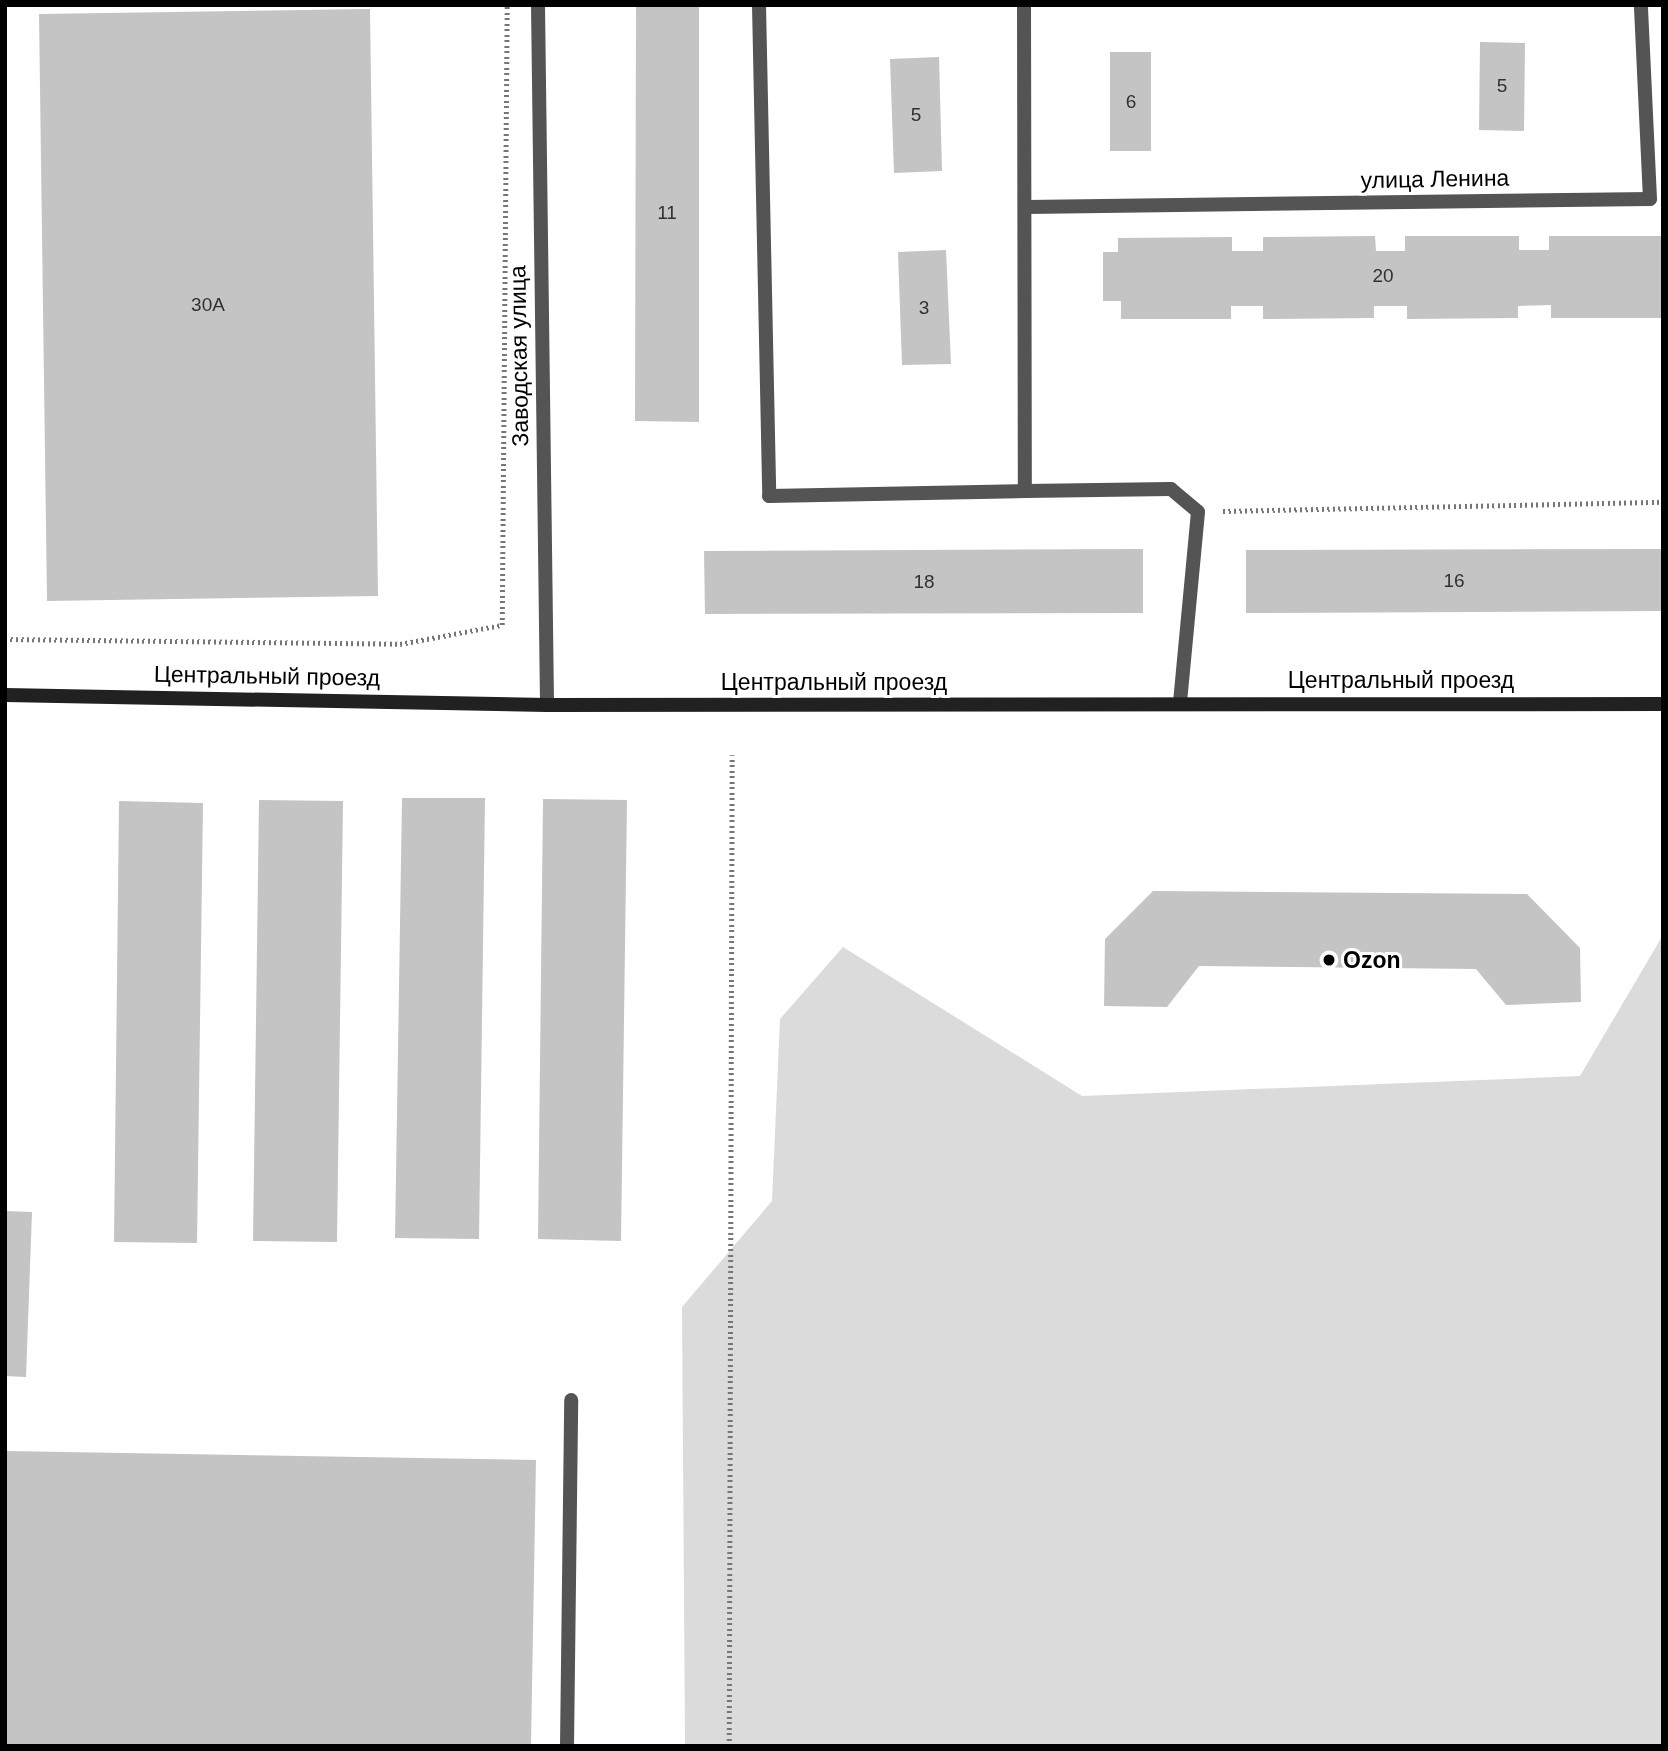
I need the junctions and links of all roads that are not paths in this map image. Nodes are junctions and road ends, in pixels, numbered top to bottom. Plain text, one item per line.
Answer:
1 (538, 5) edge
2 (759, 5) edge
3 (1024, 5) edge
4 (1641, 5) edge
5 (1027, 207) junction
6 (1025, 491) junction
7 (5, 695) edge
8 (1180, 703) junction
9 (1663, 704) edge
10 (547, 705) junction
11 (571, 1400) dead end
12 (567, 1746) edge

1 - 10 street, Заводская улица
2 - 6 street
3 - 5 street
4 - 5 street, улица Ленина
5 - 6 street
6 - 8 street
7 - 10 main road, Центральный проезд
8 - 9 main road, Центральный проезд
8 - 10 main road, Центральный проезд
11 - 12 street

